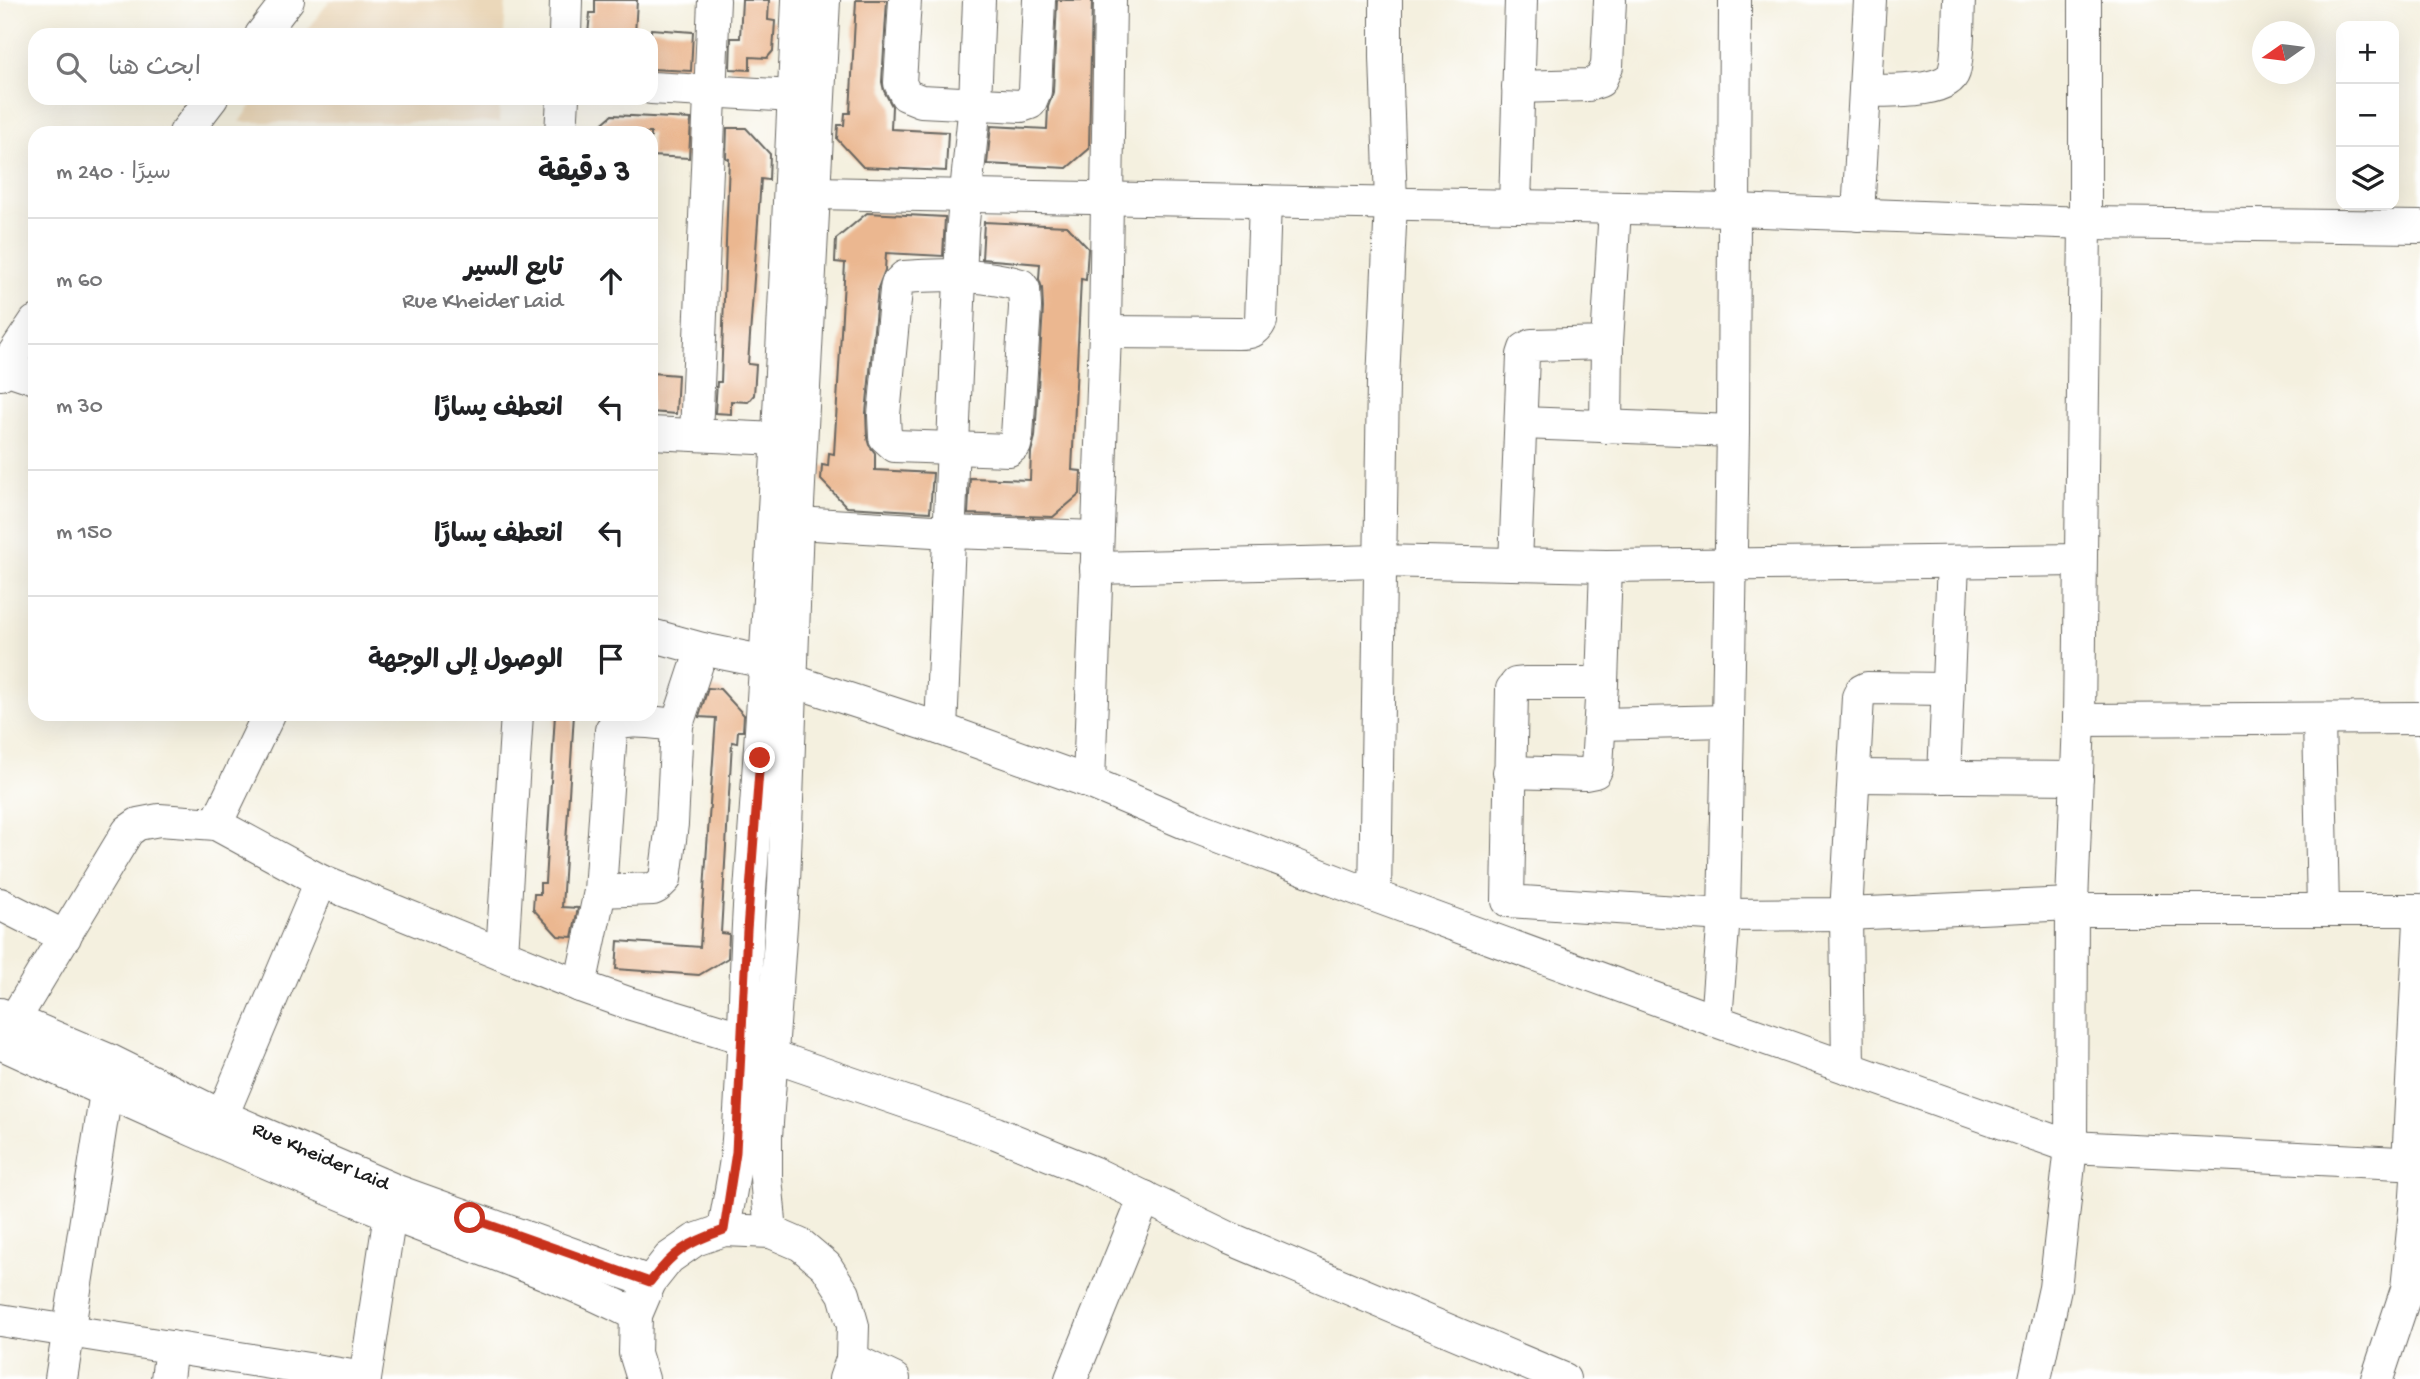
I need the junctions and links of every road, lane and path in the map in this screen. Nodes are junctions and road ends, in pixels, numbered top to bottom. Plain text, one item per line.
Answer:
1 (288, 0) edge
2 (566, 0) edge
3 (714, 0) edge
4 (798, 0) edge
5 (824, 0) edge
6 (905, 0) edge
7 (979, 0) edge
8 (1039, 0) edge
9 (1110, 0) edge
10 (1386, 0) edge
11 (1521, 0) edge
12 (1611, 0) edge
13 (1735, 0) edge
14 (1870, 0) edge
15 (1959, 0) edge
16 (2085, 0) edge
17 (266, 28) edge
18 (565, 28) edge
19 (1518, 87) junction
20 (658, 89) edge
21 (1865, 91) junction
22 (710, 93) junction
23 (793, 96) junction
24 (975, 103) junction
25 (207, 105) edge
26 (563, 105) edge
27 (190, 126) edge
28 (561, 126) edge
29 (804, 153) junction
30 (814, 192) junction
31 (965, 197) junction
32 (1107, 199) junction
33 (1265, 201) junction
34 (1391, 203) junction
35 (1515, 206) junction
36 (1615, 208) junction
37 (1735, 210) junction
38 (1858, 215) junction
39 (2085, 223) junction
40 (2420, 227) edge
41 (960, 277) junction
42 (20, 330) edge
43 (1105, 332) junction
44 (1607, 342) junction
45 (2, 371) edge
46 (28, 377) edge
47 (1522, 423) junction
48 (1606, 427) junction
49 (1733, 431) junction
50 (658, 433) edge
51 (696, 435) junction
52 (778, 439) junction
53 (954, 447) junction
54 (797, 523) junction
55 (950, 532) junction
56 (1096, 537) junction
57 (2080, 560) junction
58 (1379, 561) junction
59 (1953, 563) junction
60 (1515, 564) junction
61 (1730, 564) junction
62 (1606, 565) junction
63 (1096, 568) junction
64 (658, 637) edge
65 (702, 649) junction
66 (778, 671) junction
67 (1602, 683) junction
68 (1948, 689) junction
69 (2420, 718) edge
70 (2319, 719) junction
71 (2079, 720) junction
72 (266, 721) edge
73 (517, 721) edge
74 (1728, 721) junction
75 (1600, 724) junction
76 (677, 725) junction
77 (941, 729) junction
78 (1509, 772) junction
79 (1855, 776) junction
80 (1944, 777) junction
81 (2077, 778) junction
82 (1089, 782) junction
83 (216, 824) junction
84 (321, 881) junction
85 (600, 891) junction
86 (1375, 896) junction
87 (1508, 901) junction
88 (0, 904) edge
89 (2072, 907) junction
90 (2420, 909) edge
91 (2323, 910) junction
92 (1846, 914) junction
93 (1724, 915) junction
94 (2420, 920) edge
95 (65, 937) junction
96 (1507, 944) junction
97 (502, 954) junction
98 (580, 986) junction
99 (1716, 1021) junction
100 (5, 1025) edge
101 (744, 1038) junction
102 (772, 1056) junction
103 (111, 1061) junction
104 (1848, 1068) junction
105 (107, 1092) junction
106 (222, 1116) junction
107 (2071, 1147) junction
108 (2415, 1164) edge
109 (1146, 1197) junction
110 (393, 1203) junction
111 (724, 1230) junction
112 (771, 1232) junction
113 (650, 1282) junction
114 (636, 1315) junction
115 (0, 1320) edge
116 (68, 1329) junction
117 (171, 1347) junction
118 (1501, 1367) edge
119 (848, 1369) edge
120 (255, 1370) edge
121 (365, 1378) edge
122 (61, 1379) edge
123 (167, 1379) edge
124 (643, 1379) edge
125 (894, 1379) edge
126 (1071, 1379) edge
127 (1564, 1379) edge
128 (2035, 1379) edge
129 (2377, 1379) edge

1 - 17 street
2 - 18 street
3 - 22 street
4 - 23 street
5 - 29 street
6 - 24 street
7 - 24 street
8 - 24 street
9 - 32 street
10 - 34 street
11 - 19 street
12 - 19 street
13 - 37 street
14 - 21 street
15 - 21 street
16 - 39 street
19 - 35 street
20 - 22 street
21 - 38 street
22 - 23 street
22 - 51 street
23 - 29 street
24 - 31 street
25 - 27 street
26 - 28 street
29 - 30 street
29 - 52 street
30 - 31 street
30 - 54 street
31 - 32 street
31 - 41 street
32 - 33 street
32 - 43 street
33 - 34 street
33 - 43 street
34 - 35 street
34 - 58 street
35 - 36 street
36 - 37 street
36 - 44 street
37 - 38 street
37 - 49 street
38 - 39 street
39 - 40 street
39 - 57 street
41 - 53 street
41 - 53 street
41 - 53 street
42 - 45 street
43 - 56 street
44 - 47 street
44 - 48 street
45 - 46 street
47 - 48 street
47 - 60 street
48 - 49 street
49 - 61 street
50 - 51 street
51 - 52 street
52 - 66 street
53 - 55 street
54 - 55 street
54 - 66 street
55 - 56 street
55 - 77 street
56 - 63 street
57 - 59 street
57 - 71 street
58 - 60 street
58 - 63 street
58 - 86 street
59 - 61 street
59 - 68 street
60 - 62 street
61 - 62 street
61 - 74 street
62 - 67 street
63 - 82 street
64 - 65 street
65 - 66 street
65 - 76 street
66 - 77 street
66 - 101 street
66 - 102 street
67 - 75 street
67 - 78 street
68 - 79 street
68 - 80 street
69 - 70 street
70 - 71 street
70 - 91 street
71 - 81 street
72 - 83 street
73 - 97 street
74 - 75 street
74 - 93 street
75 - 78 street
76 - 85 street
76 - 85 street
77 - 82 street
78 - 87 street
79 - 80 street
79 - 92 street
80 - 81 street
81 - 89 street
82 - 86 street
83 - 84 street
83 - 95 street
84 - 97 street
84 - 106 street
85 - 98 street
86 - 96 street
87 - 93 street
87 - 96 street
88 - 95 street
89 - 91 street
89 - 92 street
89 - 107 street
90 - 91 street
92 - 93 street
92 - 104 street
93 - 99 street
94 - 108 street
95 - 100 street
96 - 99 street
97 - 98 street
98 - 101 street
99 - 104 street
100 - 103 street, Rue Kheider Laid
100 - 105 street, Rue Kheider Laid
101 - 111 street
102 - 109 street
102 - 112 street
103 - 105 street
103 - 106 street, Rue Kheider Laid
104 - 107 street
105 - 110 street, Rue Kheider Laid
105 - 116 street
106 - 110 street, Rue Kheider Laid
107 - 108 street
107 - 128 street
108 - 129 street
109 - 118 street
109 - 126 street
110 - 113 street, Rue Kheider Laid
110 - 114 street, Rue Kheider Laid
110 - 121 street
111 - 112 street
111 - 113 street
112 - 119 street
113 - 114 street
114 - 124 street
115 - 116 street
116 - 117 street
116 - 122 street
117 - 120 street
117 - 123 street
118 - 127 street
119 - 125 street
120 - 121 street

